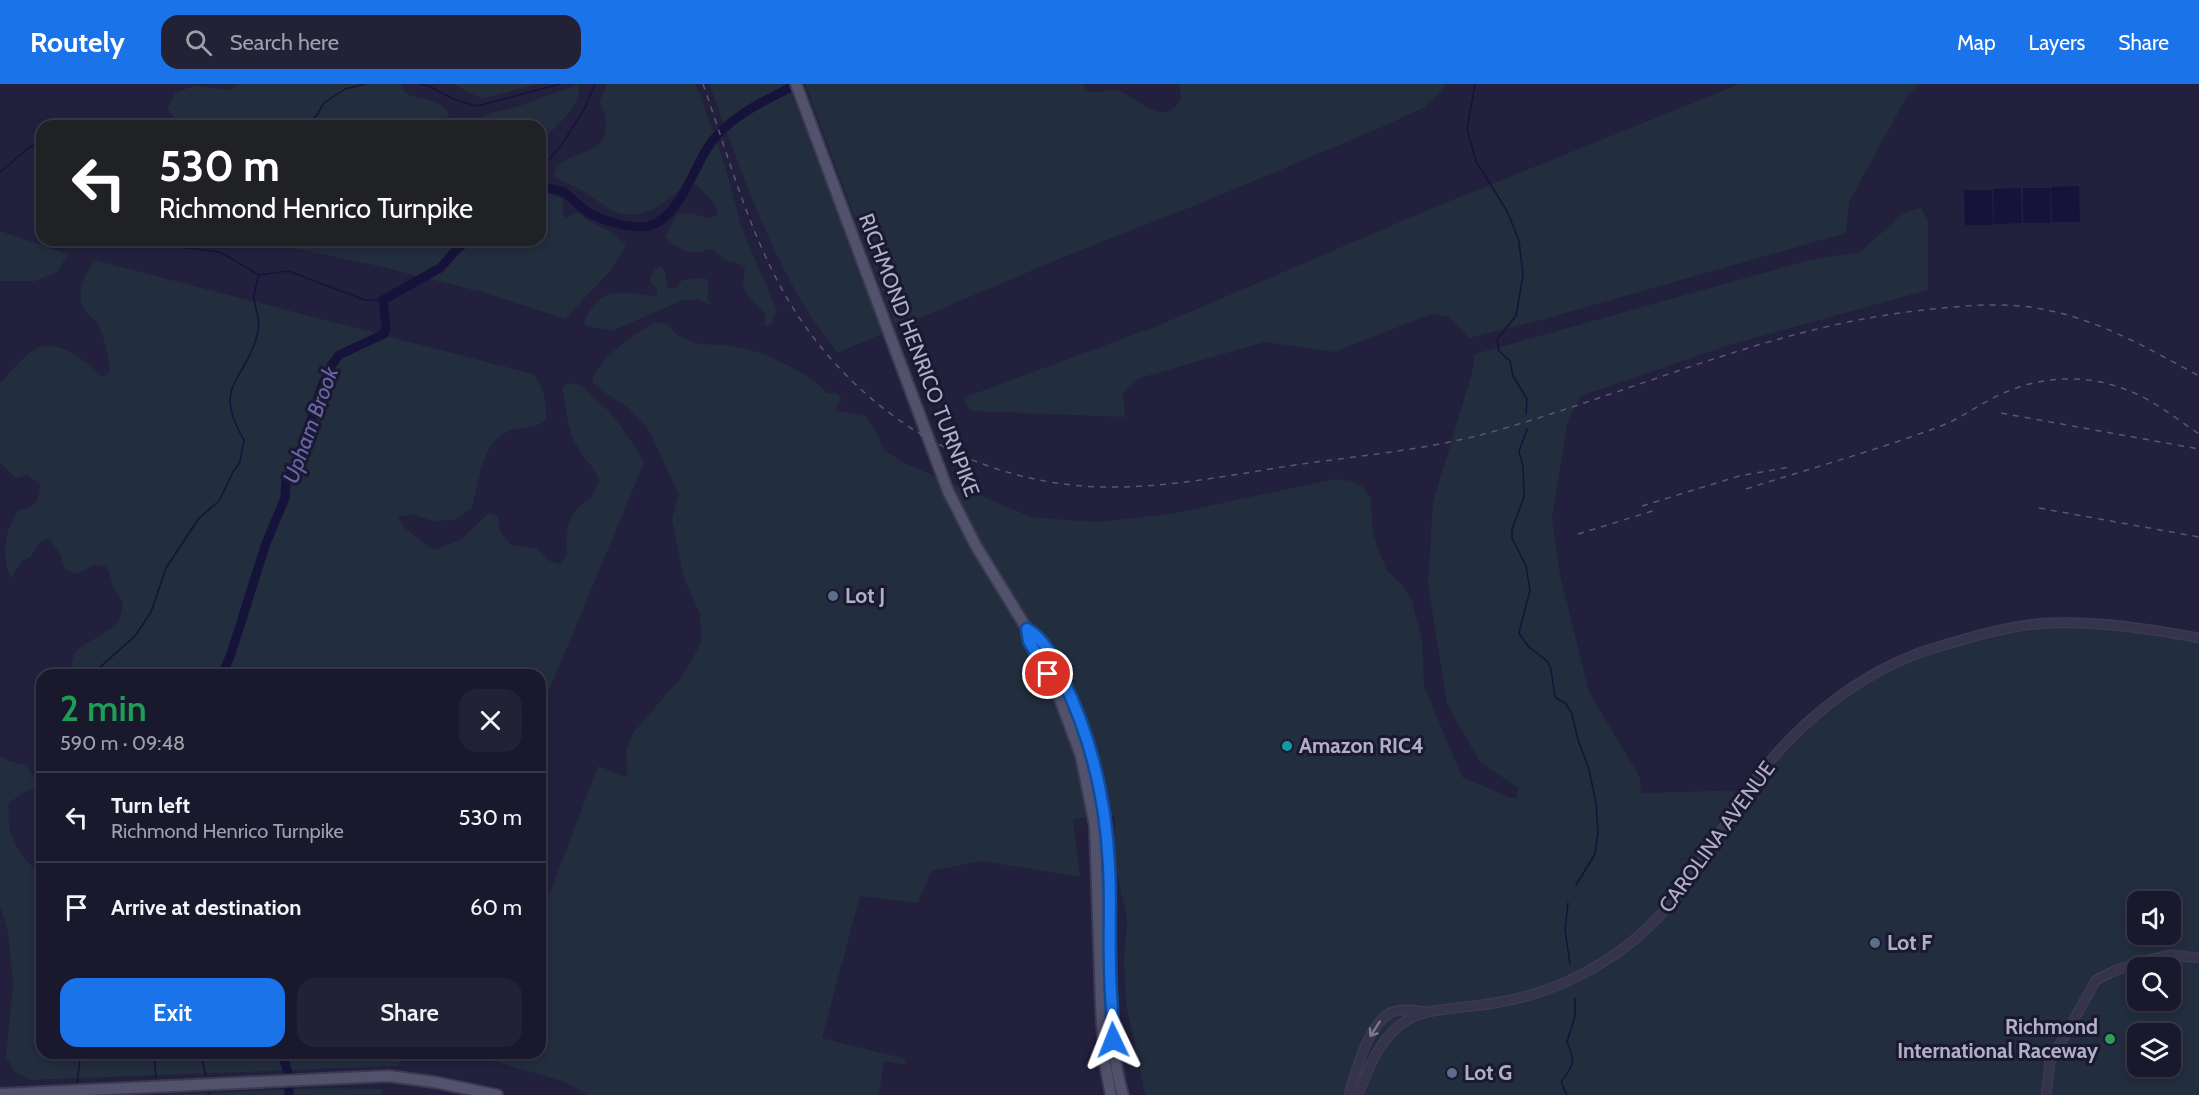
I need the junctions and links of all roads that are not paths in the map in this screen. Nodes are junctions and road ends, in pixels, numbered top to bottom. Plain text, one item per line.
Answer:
1 (796, 86) edge
2 (1027, 629) junction
3 (2199, 638) edge
4 (2199, 958) edge
5 (1426, 1012) junction
6 (0, 1094) edge
7 (496, 1095) edge
8 (1111, 1095) edge
9 (1123, 1095) edge
10 (1349, 1095) edge
11 (1358, 1095) edge
12 (2046, 1095) edge

1 - 2 main road, RICHMOND HENRICO TURNPIKE
2 - 8 main road, RICHMOND HENRICO TURNPIKE
2 - 9 main road, RICHMOND HENRICO TURNPIKE
3 - 5 street, CAROLINA AVENUE
4 - 12 street
5 -> 10 street
5 - 11 street
6 - 7 main road

